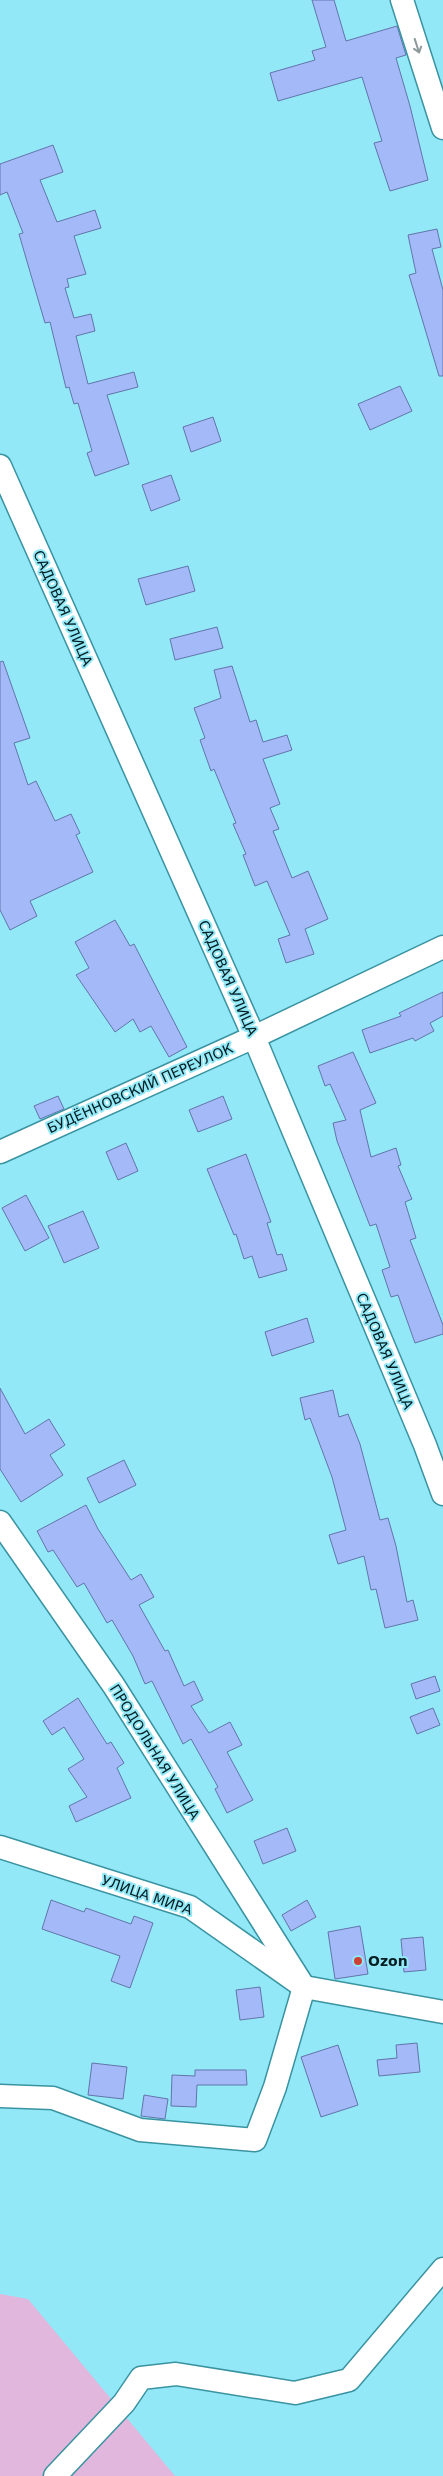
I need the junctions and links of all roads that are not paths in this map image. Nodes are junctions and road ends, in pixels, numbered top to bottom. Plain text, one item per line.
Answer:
1 (402, 0) edge
2 (443, 128) edge
3 (0, 466) edge
4 (443, 946) edge
5 (254, 1037) junction
6 (0, 1152) edge
7 (443, 1494) edge
8 (0, 1522) edge
9 (0, 1847) edge
10 (304, 1987) junction
11 (443, 2012) edge
12 (0, 2096) edge
13 (443, 2269) edge
14 (55, 2476) edge

1 -> 2 street
3 - 5 street, САДОВАЯ УЛИЦА
4 - 5 street, БУДЁННОВСКИЙ ПЕРЕУЛОК
5 - 6 street, БУДЁННОВСКИЙ ПЕРЕУЛОК
5 - 7 street, САДОВАЯ УЛИЦА
8 - 10 street, ПРОДОЛЬНАЯ УЛИЦА
9 - 10 street, УЛИЦА МИРА
10 - 11 street
10 - 12 street
13 - 14 street

